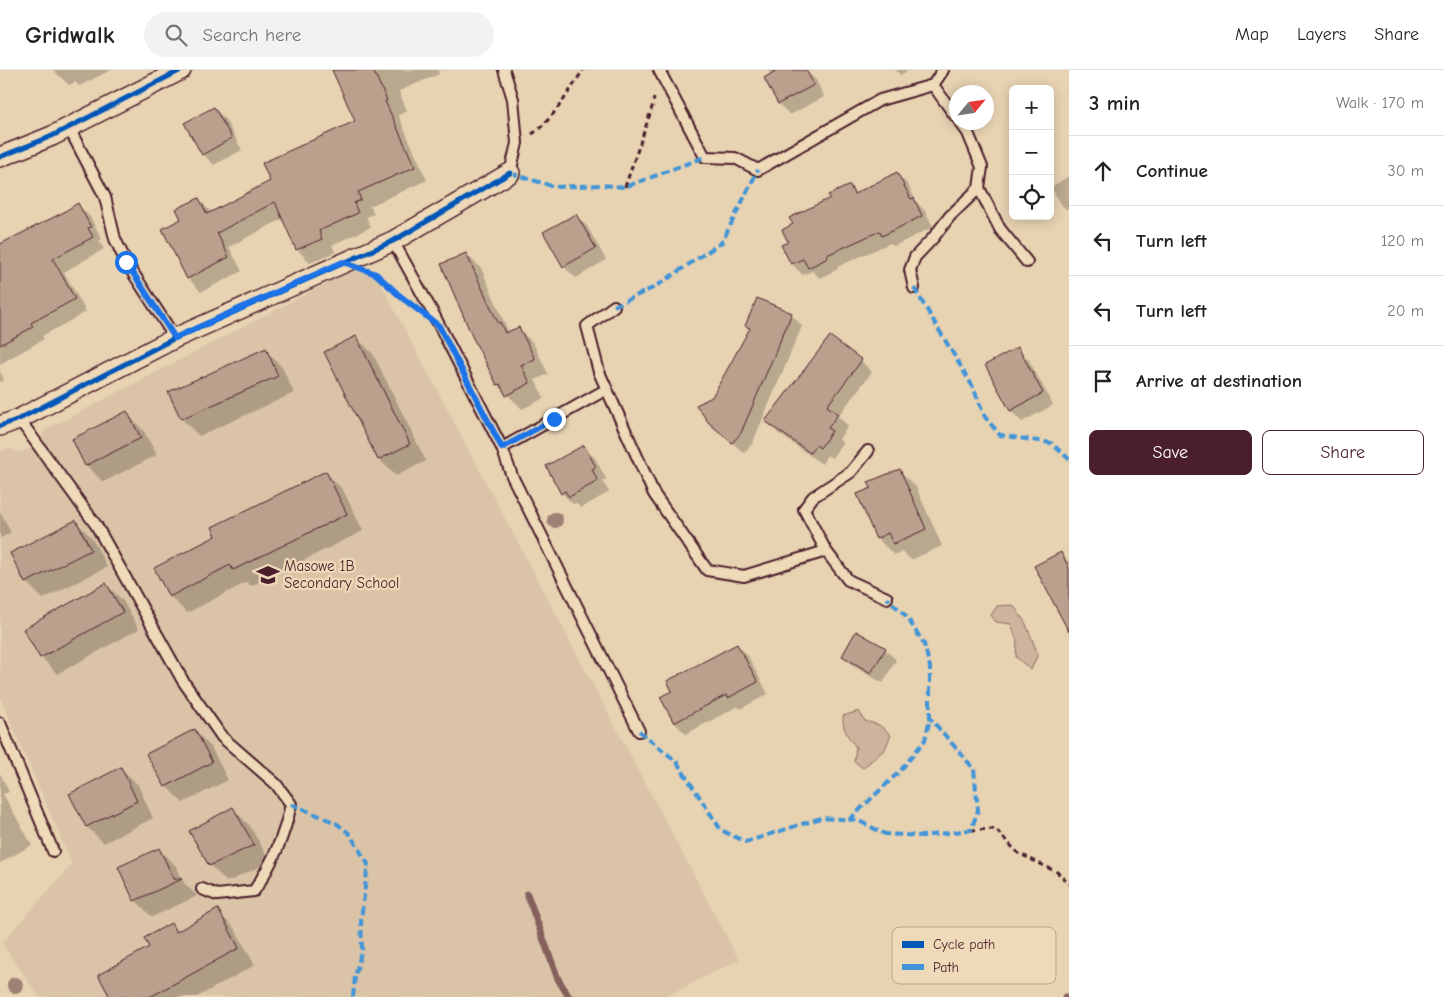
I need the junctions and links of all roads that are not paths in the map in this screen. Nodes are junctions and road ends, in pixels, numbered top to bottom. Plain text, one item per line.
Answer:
1 (181, 70) edge
2 (504, 70) edge
3 (659, 70) edge
4 (943, 70) edge
5 (933, 84) junction
6 (949, 107) edge
7 (69, 128) junction
8 (966, 130) edge
9 (0, 157) edge
10 (510, 173) joint
11 (979, 188) junction
12 (393, 241) junction
13 (1027, 262) dead end
14 (914, 288) dead end
15 (614, 306) dead end
16 (175, 338) junction
17 (607, 389) junction
18 (19, 419) junction
19 (0, 426) edge
20 (502, 448) junction
21 (868, 451) dead end
22 (826, 551) junction
23 (887, 598) dead end
24 (0, 723) edge
25 (639, 731) dead end
26 (52, 851) dead end
27 (202, 890) dead end

1 - 7 street
2 - 10 lane
3 - 5 lane
4 - 5 lane
5 - 6 lane
7 - 9 street
7 - 16 lane
8 - 11 lane
10 - 12 street
11 - 13 lane
11 - 14 lane
12 - 16 street
12 - 20 lane
15 - 17 lane
16 - 18 street
17 - 20 lane
17 - 22 lane
18 - 19 street
18 - 27 lane
20 - 25 lane
21 - 22 lane
22 - 23 lane
24 - 26 lane

